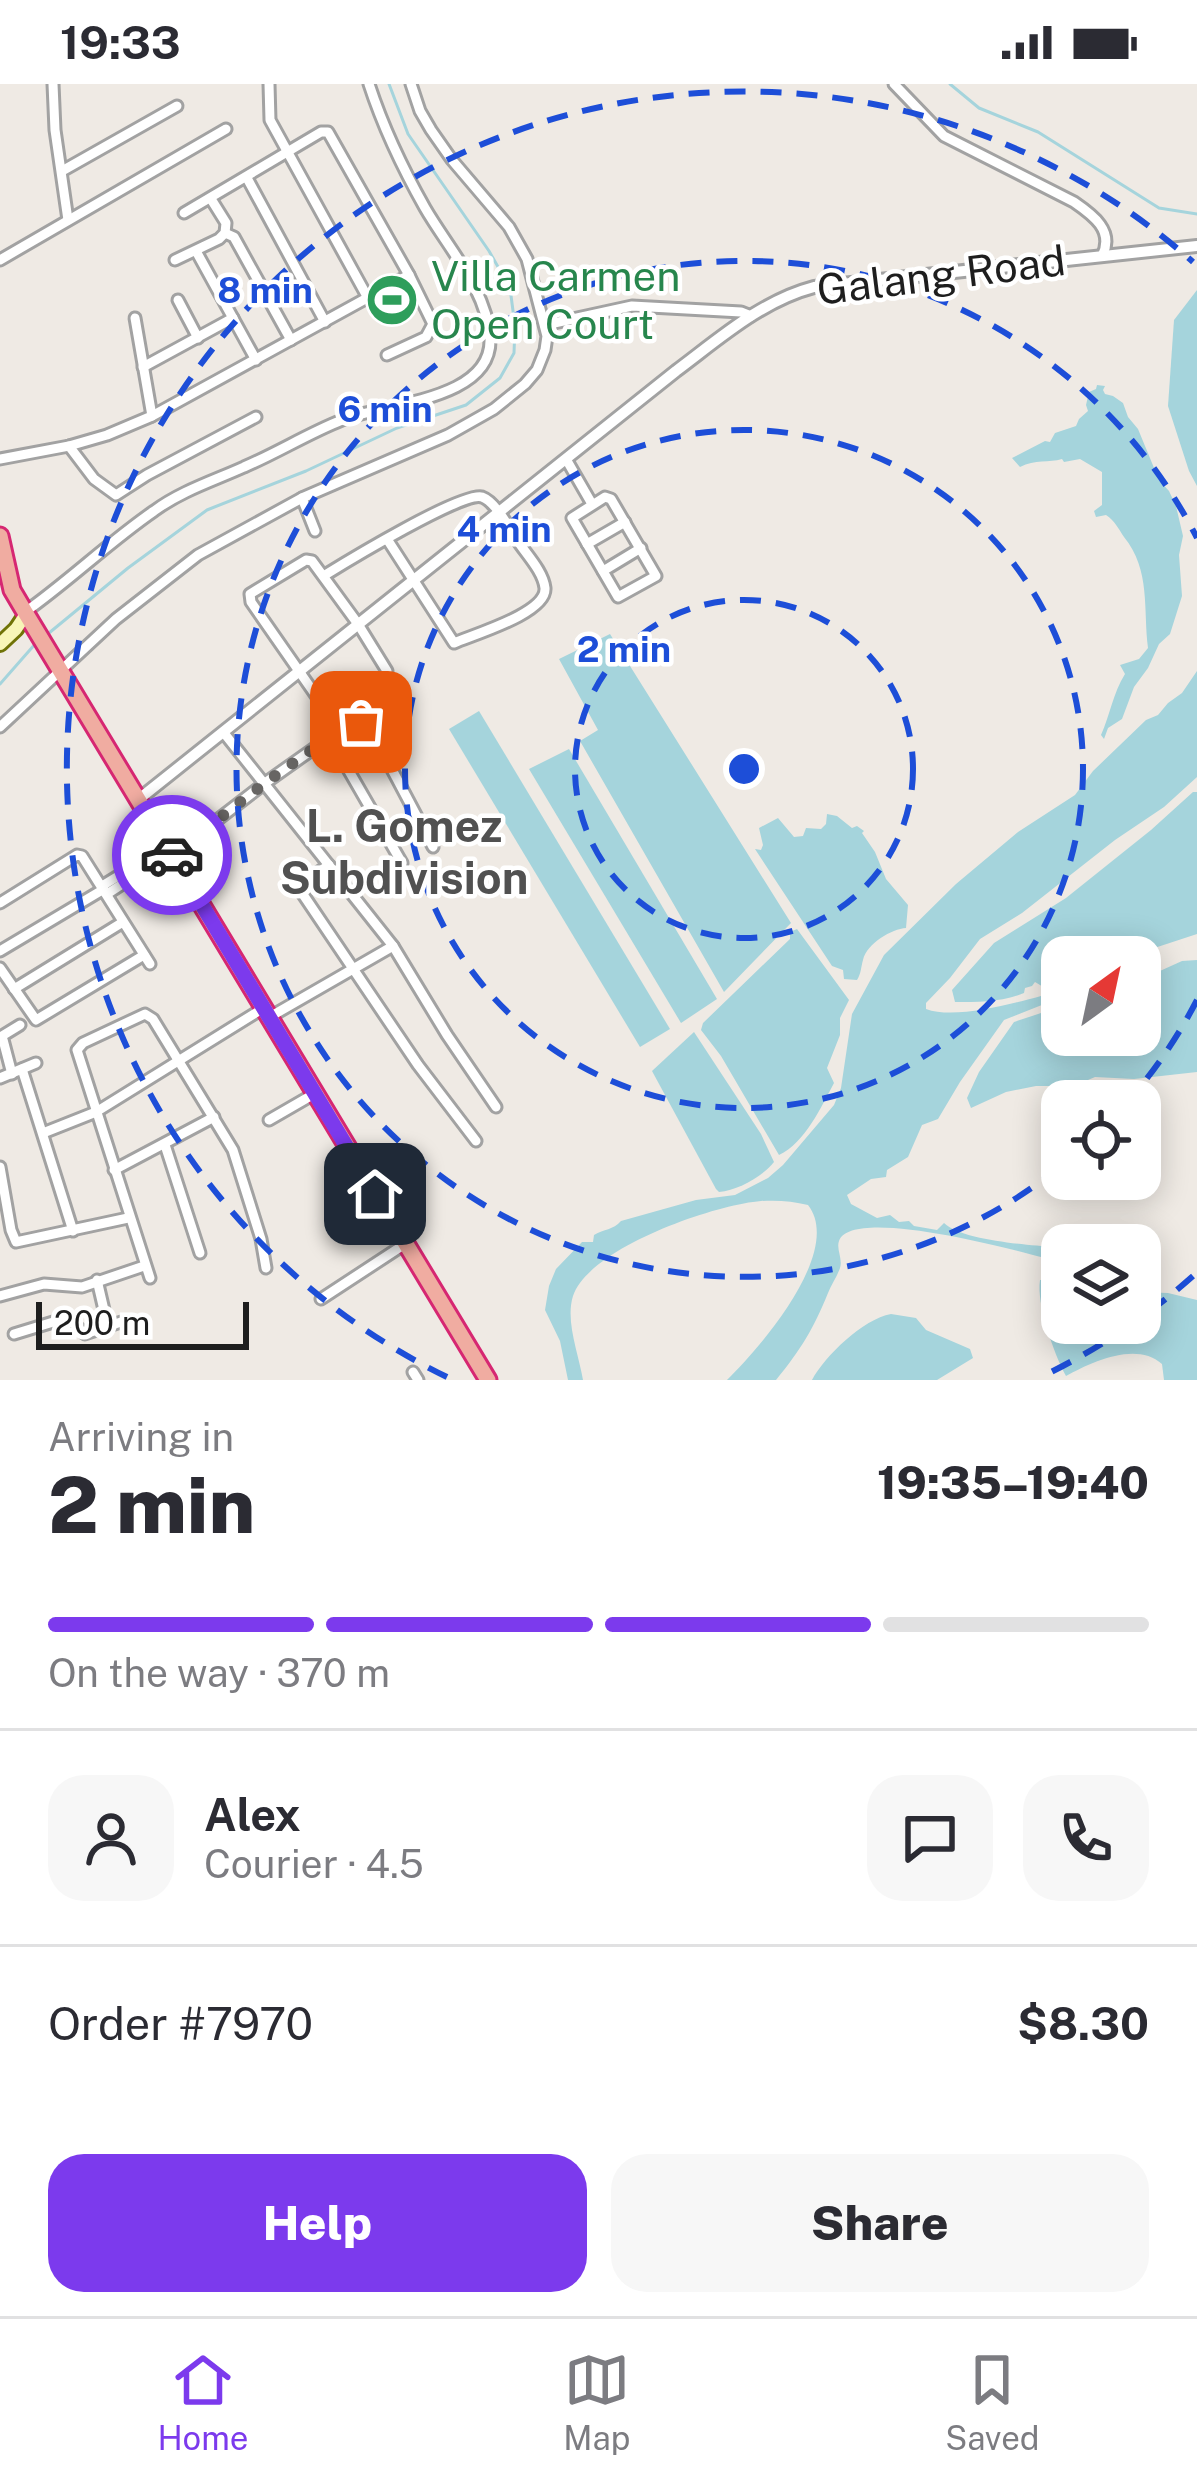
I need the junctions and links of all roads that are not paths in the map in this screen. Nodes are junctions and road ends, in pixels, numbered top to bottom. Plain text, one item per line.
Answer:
1 (53, 84) edge
2 (268, 84) edge
3 (369, 84) edge
4 (410, 84) edge
5 (894, 84) edge
6 (177, 106) dead end
7 (226, 129) dead end
8 (287, 154) junction
9 (62, 171) junction
10 (247, 178) junction
11 (211, 199) junction
12 (184, 213) dead end
13 (68, 220) junction
14 (225, 232) junction
15 (1197, 246) edge
16 (196, 251) junction
17 (1106, 255) junction
18 (0, 260) edge
19 (175, 260) dead end
20 (409, 275) junction
21 (368, 298) junction
22 (178, 300) dead end
23 (751, 316) junction
24 (135, 318) dead end
25 (232, 318) junction
26 (325, 322) junction
27 (545, 325) junction
28 (199, 338) junction
29 (291, 340) junction
30 (387, 355) dead end
31 (256, 360) junction
32 (143, 367) junction
33 (152, 416) junction
34 (256, 417) dead end
35 (69, 446) junction
36 (0, 459) edge
37 (566, 459) junction
38 (302, 498) junction
39 (592, 504) junction
40 (498, 514) junction
41 (625, 522) junction
42 (315, 530) dead end
43 (0, 536) edge
44 (387, 538) junction
45 (587, 544) junction
46 (641, 548) junction
47 (602, 571) junction
48 (325, 575) junction
49 (414, 580) junction
50 (6, 587) edge
51 (28, 618) junction
52 (358, 625) junction
53 (5, 640) edge
54 (61, 671) junction
55 (387, 671) dead end
56 (299, 673) junction
57 (0, 728) edge
58 (340, 730) junction
59 (224, 733) junction
60 (330, 738) junction
61 (265, 783) junction
62 (139, 799) junction
63 (433, 847) dead end
64 (170, 852) junction
65 (402, 863) dead end
66 (329, 865) junction
67 (105, 889) junction
68 (0, 903) edge
69 (123, 922) junction
70 (393, 946) junction
71 (0, 951) edge
72 (0, 968) edge
73 (352, 969) junction
74 (14, 989) junction
75 (265, 1013) junction
76 (20, 1025) dead end
77 (179, 1059) junction
78 (36, 1064) dead end
79 (17, 1072) junction
80 (0, 1078) edge
81 (314, 1094) junction
82 (496, 1107) dead end
83 (96, 1112) junction
84 (214, 1117) junction
85 (269, 1120) dead end
86 (43, 1133) junction
87 (476, 1142) dead end
88 (164, 1145) junction
89 (0, 1167) edge
90 (114, 1170) junction
91 (128, 1218) junction
92 (74, 1231) junction
93 (405, 1244) junction
94 (200, 1253) dead end
95 (144, 1266) junction
96 (266, 1268) dead end
97 (150, 1279) dead end
98 (97, 1280) junction
99 (0, 1296) edge
100 (321, 1299) dead end
101 (121, 1322) dead end
102 (108, 1327) junction
103 (14, 1334) dead end
104 (485, 1375) edge
105 (466, 1380) edge

1 - 9 street
2 - 8 street
3 - 51 street
4 - 27 street
5 - 17 street
6 - 9 street
7 - 13 street
8 - 10 street
8 - 20 street
8 - 21 street
9 - 13 street
10 - 11 street
10 - 26 street
11 - 12 street
11 - 14 street
13 - 18 street
14 - 16 street
14 - 29 street
15 - 17 street, Galang Road
16 - 19 street
16 - 25 street
17 - 23 street, Galang Road
20 - 21 street
20 - 30 street
21 - 26 street
22 - 28 street
23 - 27 street
23 - 37 street, Galang Road
24 - 32 street
25 - 28 street
25 - 31 street
26 - 29 street
27 - 38 street
28 - 32 street
29 - 31 street
31 - 33 street
32 - 33 street
33 - 35 street
34 - 35 street
35 - 36 street
37 - 39 street
37 - 40 street, Galang Road
38 - 42 street
38 - 54 street
39 - 41 street
39 - 45 street
40 - 44 street
40 - 49 street, Galang Road
40 - 49 street
41 - 45 street
41 - 46 street
43 - 50 highway
44 - 48 street
44 - 49 street
45 - 47 street
46 - 47 street
46 - 47 street
48 - 52 street
48 - 56 street
49 - 52 street, Galang Road
50 - 51 highway
51 - 53 main road
51 - 54 highway
52 - 55 street
52 - 56 street, Galang Road
54 - 57 street
54 - 62 highway
56 - 58 street
56 - 59 street, Galang Road
58 - 60 street
58 - 63 street
59 - 61 street
59 - 62 street, Galang Road
60 - 61 street
60 - 65 street
61 - 64 street
61 - 66 street
62 - 64 highway
64 - 67 street
64 - 75 highway
66 - 70 street
66 - 73 street
67 - 68 street
67 - 69 street
67 - 71 street
69 - 74 street
69 - 74 street
70 - 73 street
70 - 82 street
72 - 74 street
73 - 75 street
73 - 87 street
75 - 77 street
75 - 81 highway
76 - 79 street
77 - 83 street
77 - 83 street
77 - 84 street
78 - 79 street
79 - 80 street
79 - 86 street
81 - 85 street
81 - 93 highway
83 - 86 street
83 - 90 street
84 - 88 street
84 - 96 street
86 - 92 street
88 - 90 street
88 - 94 street
89 - 92 street
90 - 91 street
91 - 92 street
91 - 95 street
93 - 100 street
93 - 104 highway
95 - 97 street
95 - 98 street
98 - 99 street
98 - 102 street
101 - 102 street
102 - 103 street
104 - 105 street

